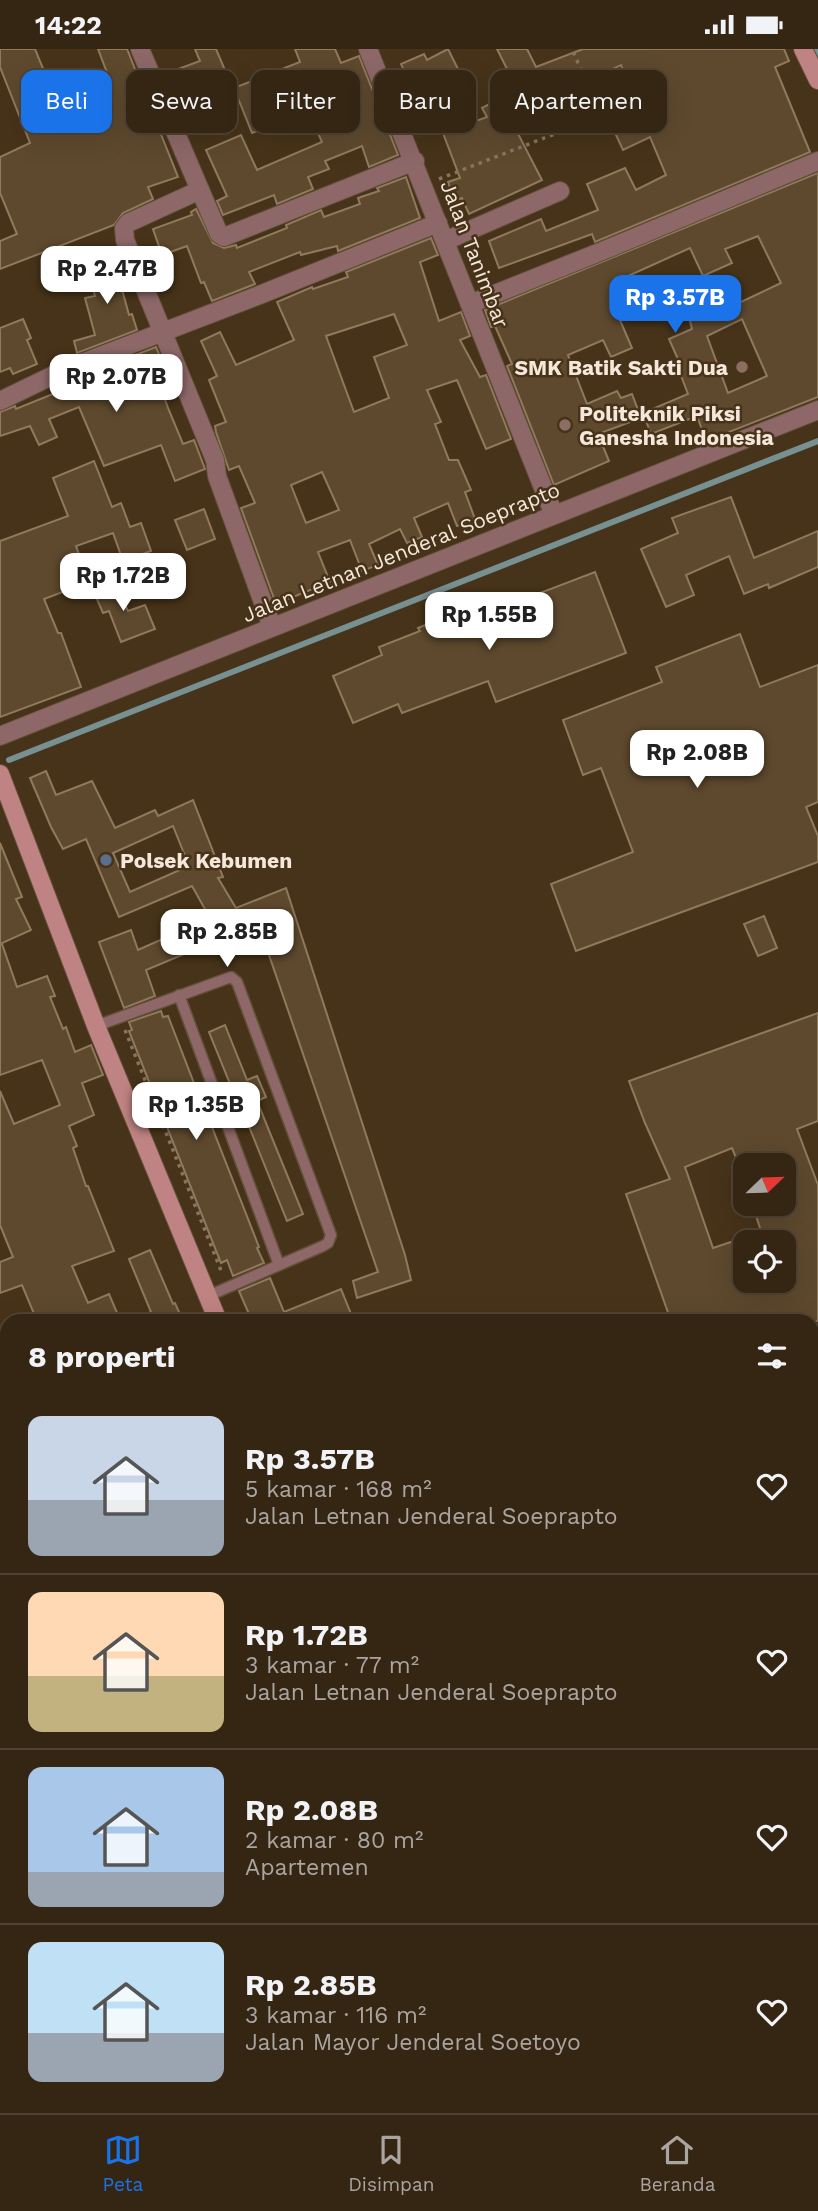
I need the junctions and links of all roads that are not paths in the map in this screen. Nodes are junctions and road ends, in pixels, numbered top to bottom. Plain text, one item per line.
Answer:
1 (140, 49) edge
2 (368, 49) edge
3 (803, 49) edge
4 (818, 80) edge
5 (415, 161) junction
6 (818, 161) edge
7 (200, 190) junction
8 (560, 191) dead end
9 (438, 223) junction
10 (445, 241) junction
11 (470, 304) junction
12 (163, 333) junction
13 (0, 401) edge
14 (818, 410) edge
15 (554, 515) junction
16 (272, 627) junction
17 (0, 736) edge
18 (0, 774) edge
19 (179, 995) junction
20 (96, 1026) junction
21 (279, 1265) junction
22 (208, 1296) junction
23 (215, 1314) edge

1 - 7 street
2 - 5 street, Jalan Tanimbar
3 - 4 main road
5 - 7 street
5 - 9 street, Jalan Tanimbar
6 - 11 street
7 - 12 street
8 - 10 street
9 - 10 street, Jalan Tanimbar
9 - 12 street
10 - 11 street, Jalan Tanimbar
11 - 15 street, Jalan Tanimbar
12 - 13 street
12 - 16 street
14 - 15 street, Jalan Letnan Jenderal Soeprapto
15 - 16 street, Jalan Letnan Jenderal Soeprapto
16 - 17 street, Jalan Letnan Jenderal Soeprapto
18 - 20 main road
19 - 20 lane
19 - 21 lane
19 - 21 lane
20 - 22 main road
21 - 22 lane
22 - 23 main road

